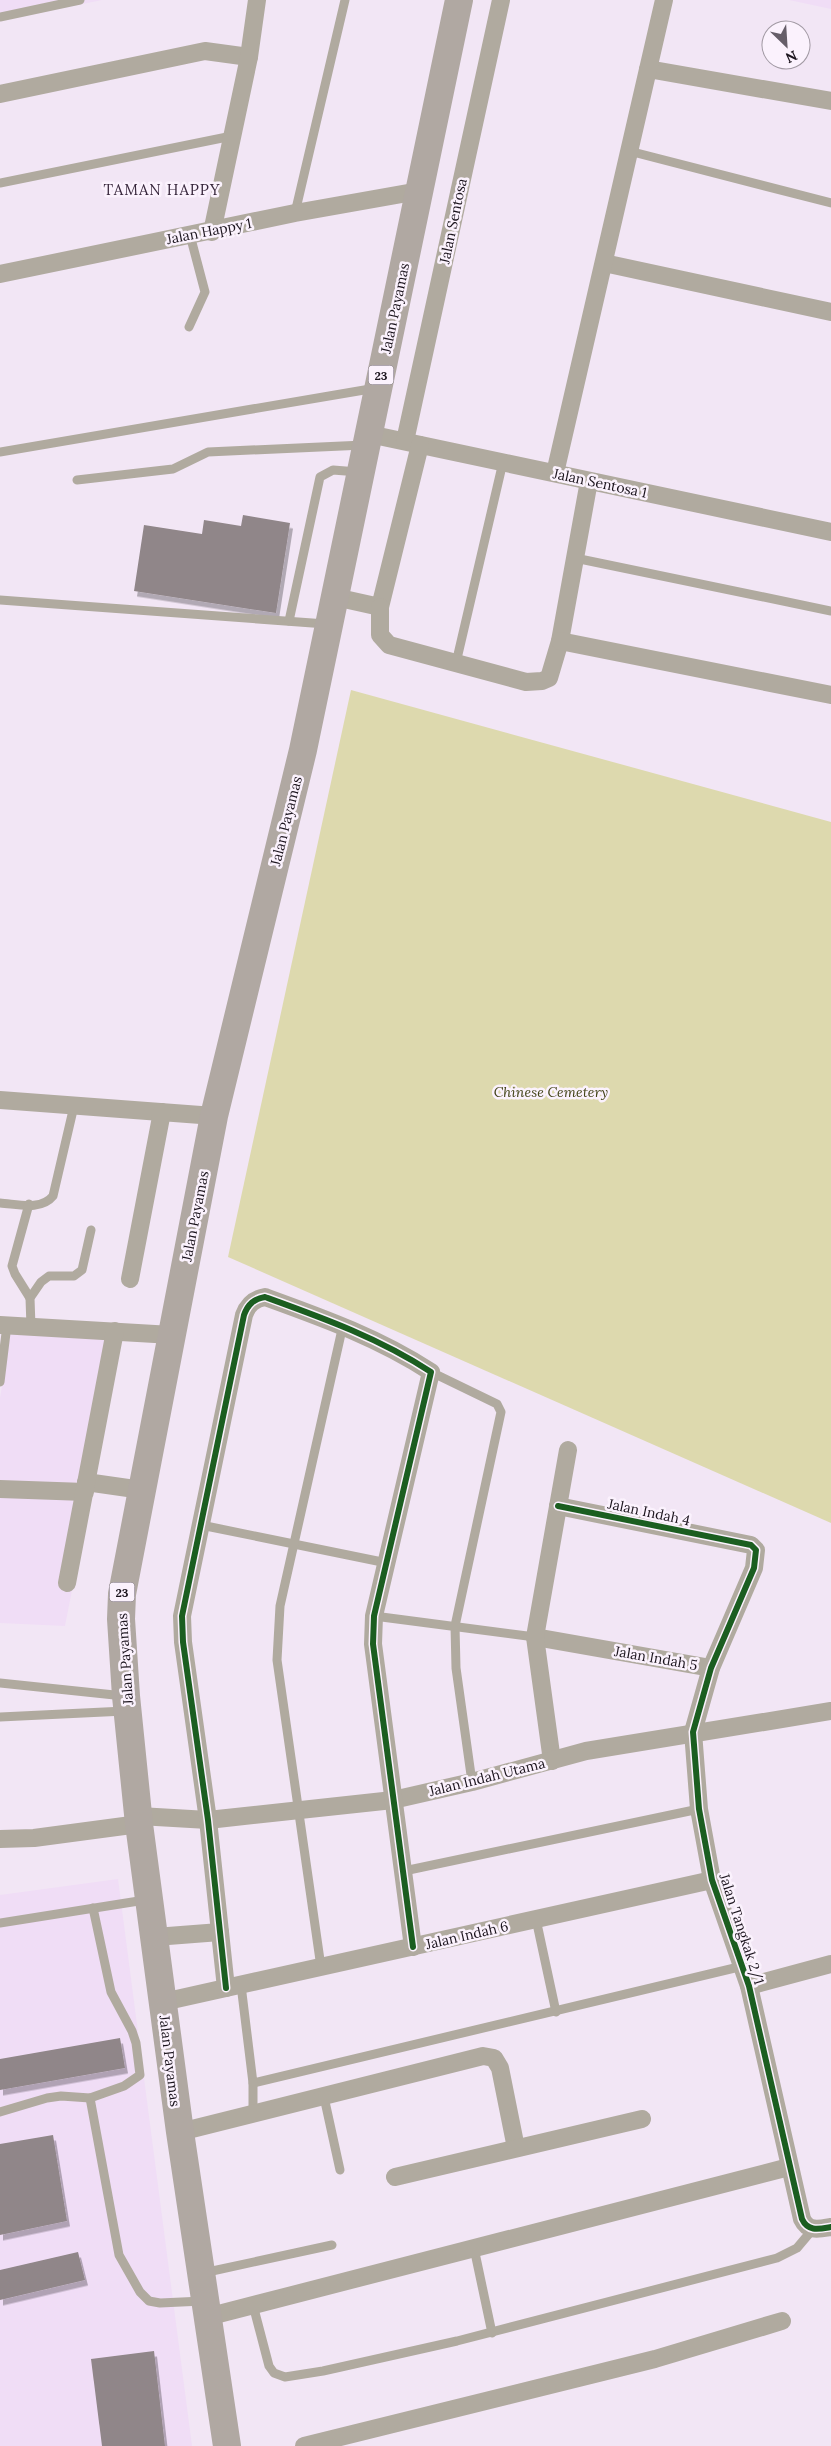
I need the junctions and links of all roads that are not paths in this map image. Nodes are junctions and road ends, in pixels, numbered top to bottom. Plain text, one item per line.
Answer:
1 (80, 0) edge
2 (256, 0) edge
3 (345, 0) edge
4 (459, 0) edge
5 (501, 0) edge
6 (664, 0) edge
7 (0, 18) edge
8 (249, 57) junction
9 (648, 69) junction
10 (0, 94) edge
11 (831, 101) edge
12 (232, 136) junction
13 (629, 152) junction
14 (0, 183) edge
15 (419, 191) junction
16 (831, 203) edge
17 (295, 213) junction
18 (212, 232) junction
19 (190, 236) junction
20 (604, 263) junction
21 (0, 274) edge
22 (831, 312) edge
23 (189, 327) dead end
24 (378, 388) junction
25 (368, 439) junction
26 (412, 443) junction
27 (0, 452) edge
28 (503, 462) junction
29 (361, 472) junction
30 (555, 473) junction
31 (77, 480) dead end
32 (589, 481) junction
33 (831, 532) edge
34 (575, 558) junction
35 (335, 597) junction
36 (0, 600) edge
37 (380, 607) junction
38 (831, 611) edge
39 (289, 621) junction
40 (330, 624) junction
41 (560, 641) junction
42 (456, 663) junction
43 (831, 695) edge
44 (0, 1100) edge
45 (74, 1106) junction
46 (162, 1112) junction
47 (214, 1116) junction
48 (0, 1202) edge
49 (29, 1204) junction
50 (91, 1230) dead end
51 (130, 1279) dead end
52 (30, 1298) junction
53 (3, 1325) edge
54 (343, 1325) junction
55 (30, 1326) junction
56 (115, 1331) junction
57 (172, 1335) junction
58 (431, 1372) junction
59 (0, 1382) edge
60 (568, 1450) dead end
61 (85, 1487) junction
62 (0, 1489) edge
63 (142, 1490) junction
64 (558, 1506) junction
65 (201, 1525) junction
66 (294, 1544) junction
67 (386, 1563) junction
68 (67, 1583) dead end
69 (374, 1616) junction
70 (455, 1626) junction
71 (535, 1637) junction
72 (711, 1668) junction
73 (0, 1683) edge
74 (127, 1704) junction
75 (831, 1711) edge
76 (0, 1718) edge
77 (693, 1732) junction
78 (552, 1761) junction
79 (472, 1782) junction
80 (393, 1800) junction
81 (699, 1809) junction
82 (300, 1812) junction
83 (139, 1820) junction
84 (208, 1820) junction
85 (0, 1840) edge
86 (404, 1871) junction
87 (712, 1880) junction
88 (148, 1899) junction
89 (93, 1908) junction
90 (536, 1919) junction
91 (0, 1923) edge
92 (220, 1932) junction
93 (155, 1937) junction
94 (413, 1947) junction
95 (831, 1964) edge
96 (743, 1966) junction
97 (321, 1967) junction
98 (234, 1986) junction
99 (749, 1986) junction
100 (163, 2002) junction
101 (556, 2012) junction
102 (253, 2083) junction
103 (324, 2097) junction
104 (90, 2098) junction
105 (0, 2112) edge
106 (254, 2114) junction
107 (642, 2119) dead end
108 (180, 2132) junction
109 (516, 2148) junction
110 (789, 2167) junction
111 (340, 2170) dead end
112 (394, 2176) dead end
113 (807, 2224) junction
114 (831, 2227) edge
115 (332, 2244) dead end
116 (474, 2248) junction
117 (200, 2273) junction
118 (252, 2305) junction
119 (206, 2309) junction
120 (782, 2321) dead end
121 (492, 2333) junction
122 (227, 2446) edge
123 (307, 2446) edge

1 - 7 lane
2 - 8 street
3 - 17 lane
4 - 15 highway, Jalan Payamas / 23
5 - 26 street, Jalan Sentosa
6 - 9 street
8 - 10 street
8 - 12 street
9 - 11 street
9 - 13 street
12 - 14 lane
12 - 18 street
13 - 16 lane
13 - 20 street
15 - 17 street, Jalan Happy 1
15 - 24 highway, Jalan Payamas / 23
17 - 18 street, Jalan Happy 1
18 - 19 street, Jalan Happy 1
19 - 21 street, Jalan Happy 1
19 - 23 lane
20 - 22 street
20 - 30 street
24 - 25 highway, Jalan Payamas / 23
24 - 27 lane
25 - 26 street, Jalan Sentosa 1
25 - 29 highway, Jalan Payamas / 23
25 - 31 lane
26 - 28 street, Jalan Sentosa 1
26 - 37 street, Jalan Sentosa
28 - 30 street, Jalan Sentosa 1
28 - 42 lane
29 - 35 highway, Jalan Payamas / 23
29 - 39 lane
30 - 32 street, Jalan Sentosa 1
32 - 33 street, Jalan Sentosa 1
32 - 34 street, Jalan Sentosa
34 - 38 lane
34 - 41 street, Jalan Sentosa
35 - 37 street
35 - 40 highway, Jalan Payamas / 23
36 - 39 lane
37 - 42 street, Jalan Sentosa
39 - 40 lane
40 - 47 highway, Jalan Payamas / 23
41 - 42 street, Jalan Sentosa
41 - 43 street
44 - 45 street
45 - 46 street
45 - 49 lane
46 - 47 street
46 - 51 street
47 - 57 highway, Jalan Payamas / 23
48 - 49 lane
49 - 52 lane
50 - 52 lane
52 - 55 lane
53 - 55 street
53 - 59 lane
54 - 58 street
54 - 65 street
54 - 66 lane
55 - 56 street
56 - 57 street
56 - 61 street
57 - 63 highway, Jalan Payamas / 23
58 - 67 street
58 - 70 lane
60 - 64 street
61 - 62 street
61 - 63 street
61 - 68 street
63 - 74 highway, Jalan Payamas / 23
64 - 71 street
64 - 72 street, Jalan Indah 4
65 - 66 lane
65 - 84 street
66 - 67 lane
66 - 82 lane
67 - 69 street
69 - 70 lane
69 - 80 street
70 - 71 lane
70 - 79 lane
71 - 72 street, Jalan Indah 5
71 - 78 street
72 - 77 street, Jalan Indah 5
73 - 74 lane
74 - 76 lane
74 - 83 highway, Jalan Payamas / 23
75 - 77 street, Jalan Indah Utama
77 - 78 street, Jalan Indah Utama
77 - 81 street, Jalan Tangkak 2/1
78 - 79 street, Jalan Indah Utama
79 - 80 street, Jalan Indah Utama
80 - 82 street, Jalan Indah Utama
80 - 86 street
81 - 86 lane
81 - 87 street, Jalan Tangkak 2/1
82 - 84 street, Jalan Indah Utama
82 - 97 lane
83 - 84 street, Jalan Indah Utama
83 - 85 street, Jalan Indah Utama
83 - 88 highway, Jalan Payamas / 23
84 - 92 street
86 - 94 street
87 - 90 street, Jalan Indah 6
87 - 96 street, Jalan Tangkak 2/1
88 - 89 lane
88 - 93 highway, Jalan Payamas / 23
89 - 91 lane
89 - 104 lane
90 - 94 street, Jalan Indah 6
90 - 101 lane
92 - 93 street
92 - 98 street
93 - 100 highway, Jalan Payamas / 23
94 - 97 street, Jalan Indah 6
95 - 99 street
96 - 99 street, Jalan Tangkak 2/1
96 - 101 lane
97 - 98 street, Jalan Indah 6
98 - 100 street, Jalan Indah 6
98 - 102 lane
99 - 110 street, Jalan Tangkak 2/1
100 - 108 highway, Jalan Payamas / 23
101 - 102 lane
102 - 106 lane
103 - 106 street
103 - 109 street
103 - 111 lane
104 - 105 lane
104 - 119 lane
106 - 108 street
107 - 109 street
108 - 117 highway, Jalan Payamas / 23
109 - 112 street
110 - 113 street, Jalan Tangkak 2/1
110 - 116 street
113 - 114 street
113 - 121 lane
115 - 117 lane
116 - 118 street
116 - 121 lane
117 - 119 highway, Jalan Payamas / 23
118 - 119 street
118 - 121 lane
119 - 122 highway, Jalan Payamas / 23
120 - 123 street

